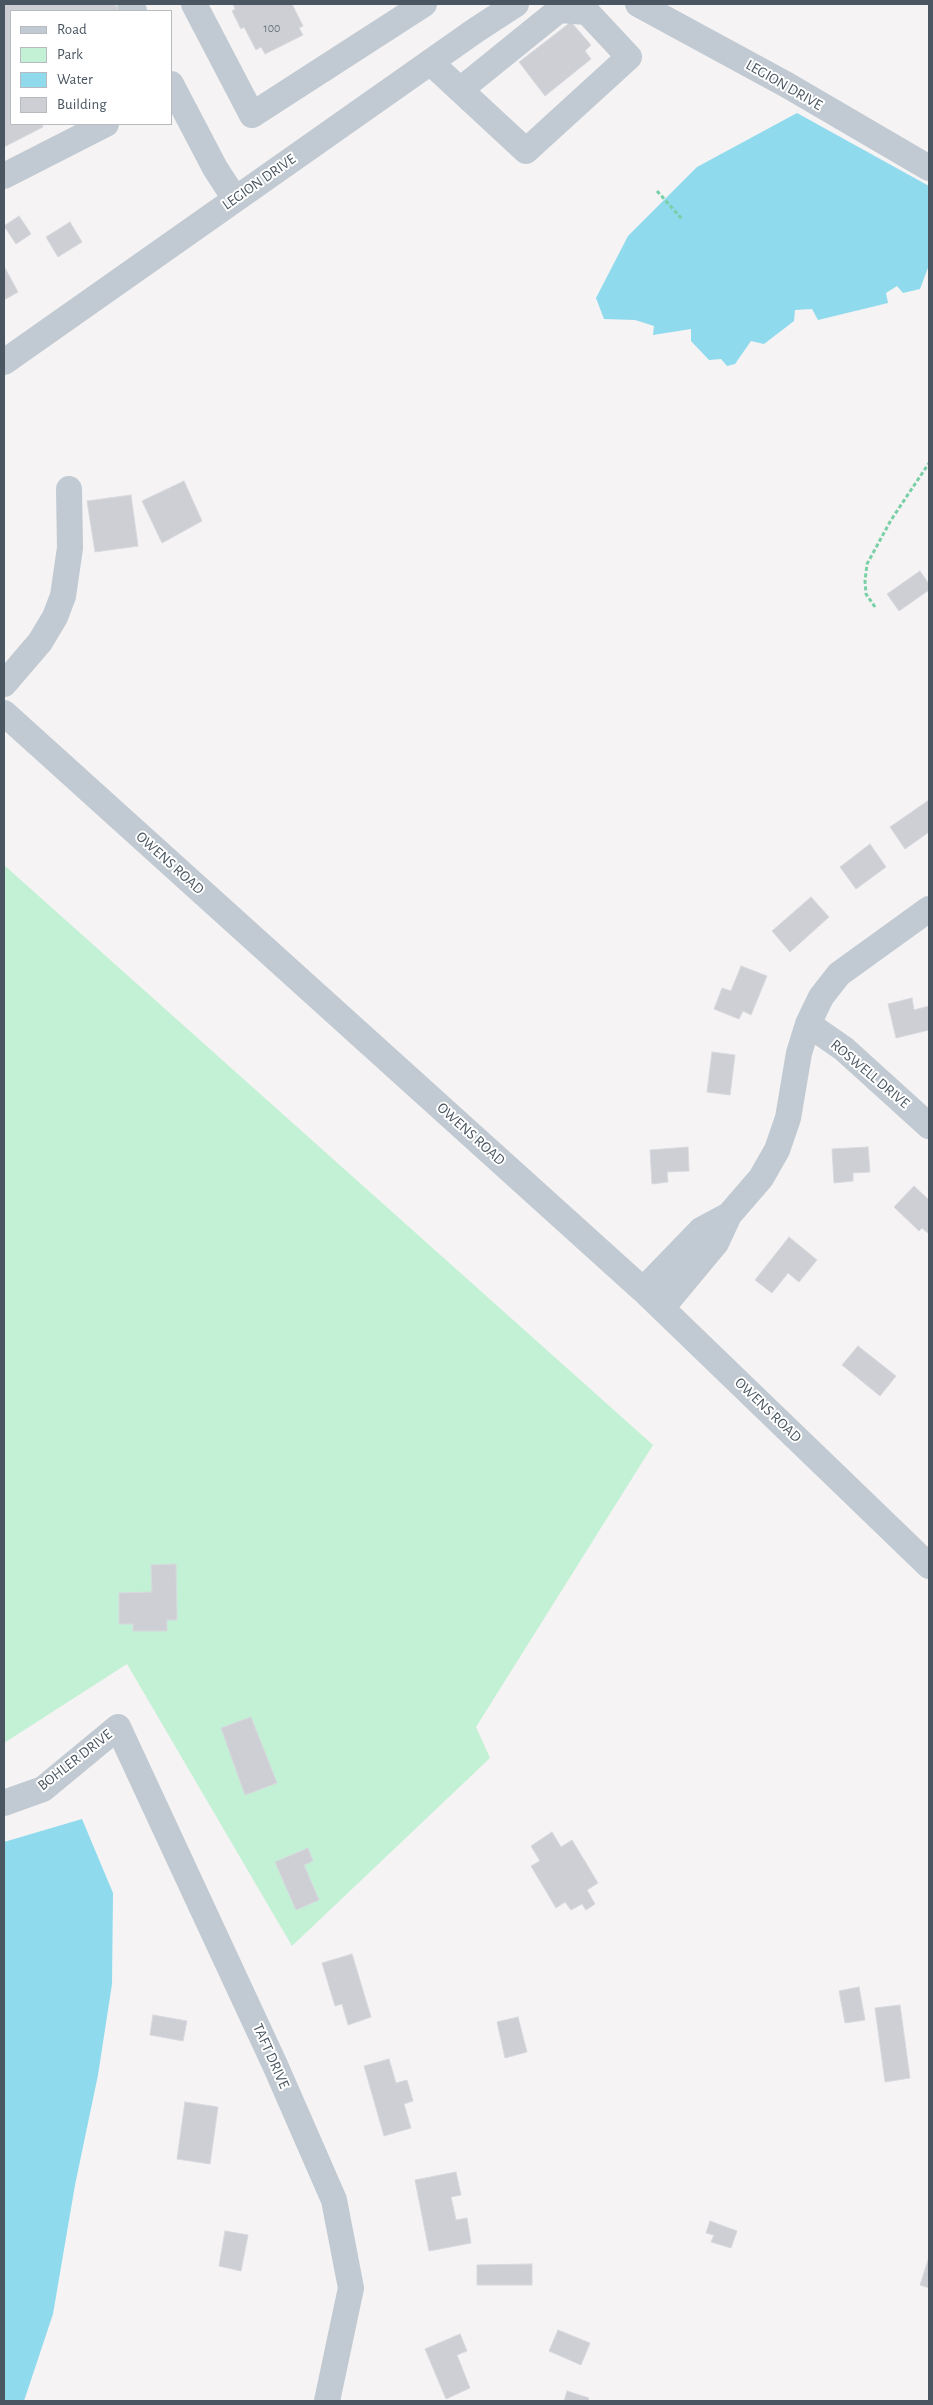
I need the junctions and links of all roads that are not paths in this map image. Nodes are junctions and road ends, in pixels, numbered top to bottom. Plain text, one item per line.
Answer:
1 (194, 4) edge
2 (424, 4) edge
3 (516, 4) edge
4 (638, 4) edge
5 (430, 62) junction
6 (172, 87) edge
7 (460, 90) junction
8 (104, 125) edge
9 (929, 168) edge
10 (4, 176) edge
11 (235, 200) junction
12 (4, 362) edge
13 (69, 489) dead end
14 (4, 684) edge
15 (4, 713) edge
16 (929, 909) edge
17 (808, 1024) junction
18 (929, 1126) edge
19 (729, 1214) junction
20 (643, 1290) junction
21 (662, 1308) junction
22 (929, 1566) edge
23 (118, 1727) joint
24 (4, 1803) edge
25 (327, 2401) edge

1 - 2 street
3 - 5 street, LEGION DRIVE
4 - 9 street, LEGION DRIVE
5 - 7 street
5 - 11 street, LEGION DRIVE
6 - 11 street
7 - 7 street
8 - 10 street
11 - 12 street, LEGION DRIVE
13 - 14 street
15 - 20 street, OWENS ROAD
16 - 17 street
17 - 18 street, ROSWELL DRIVE
17 - 19 street
19 - 20 street
19 - 21 street
20 - 21 street, OWENS ROAD
21 - 22 street, OWENS ROAD
23 - 24 street, BOHLER DRIVE
23 - 25 street, TAFT DRIVE

